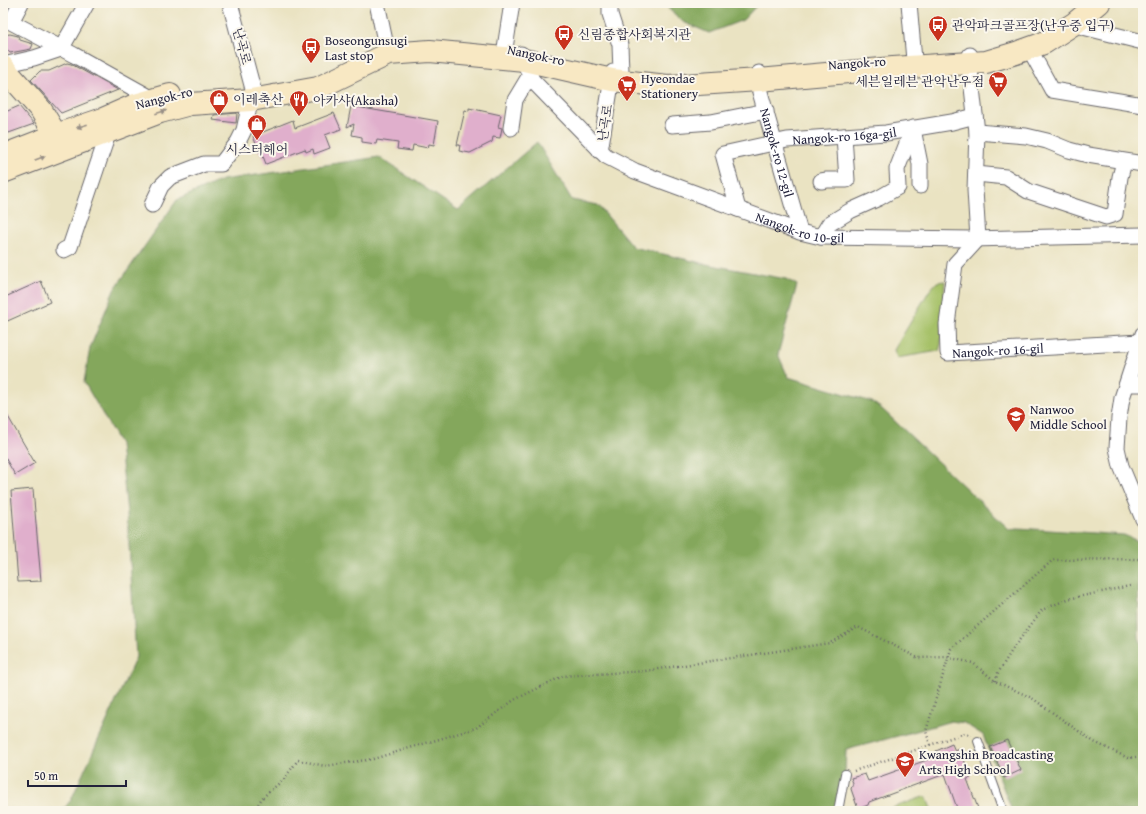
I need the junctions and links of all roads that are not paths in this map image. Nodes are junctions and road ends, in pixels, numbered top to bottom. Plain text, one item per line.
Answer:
1 (21, 3) edge
2 (87, 3) edge
3 (230, 3) edge
4 (377, 3) edge
5 (512, 3) edge
6 (610, 3) edge
7 (909, 3) edge
8 (1099, 3) edge
9 (1075, 13) edge
10 (385, 40) junction
11 (1143, 42) edge
12 (1029, 48) junction
13 (61, 49) junction
14 (520, 59) junction
15 (970, 59) junction
16 (914, 60) junction
17 (3, 66) edge
18 (615, 74) junction
19 (759, 76) junction
20 (252, 95) junction
21 (153, 100) junction
22 (1143, 105) edge
23 (766, 111) junction
24 (975, 116) junction
25 (672, 125) dead end
26 (104, 126) junction
27 (511, 128) dead end
28 (913, 128) junction
29 (977, 132) junction
30 (56, 135) junction
31 (844, 136) junction
32 (775, 142) junction
33 (600, 150) junction
34 (3, 156) edge
35 (1124, 162) junction
36 (1143, 164) edge
37 (3, 172) edge
38 (976, 174) junction
39 (821, 181) dead end
40 (920, 186) dead end
41 (152, 205) dead end
42 (738, 209) junction
43 (1106, 217) junction
44 (800, 232) junction
45 (1143, 235) edge
46 (821, 237) junction
47 (1103, 237) junction
48 (978, 239) junction
49 (64, 250) dead end
50 (1142, 337) edge
51 (1127, 384) junction
52 (1143, 384) edge
53 (1143, 519) edge
54 (978, 741) road end
55 (846, 774) road end
56 (838, 811) edge
57 (1003, 811) edge

1 - 13 street
2 - 13 street
3 - 20 street, 난곡로
4 - 10 street
5 - 14 street
6 - 18 street, 난곡로
7 - 16 street
8 - 9 main road, Nangok-ro
9 - 11 street
9 - 12 main road, Nangok-ro
9 - 15 main road, Nangok-ro
10 - 14 main road, Nangok-ro
10 - 20 main road, Nangok-ro
12 - 15 main road, Nangok-ro
12 - 22 street
13 - 17 street
13 - 21 street
14 - 18 main road, Nangok-ro
14 - 20 main road, Nangok-ro
14 - 27 street
14 - 33 street, Nangok-ro 10-gil
15 - 16 main road, Nangok-ro
15 - 19 main road, Nangok-ro
15 - 24 street
16 - 19 main road, Nangok-ro
17 - 30 main road
18 - 19 main road, Nangok-ro
18 - 33 street, 난곡로
19 - 23 street, Nangok-ro 12-gil
20 - 21 main road, Nangok-ro
26 -> 20 main road, Nangok-ro
20 - 41 street
21 - 26 main road, Nangok-ro
23 - 25 street
23 - 32 street, Nangok-ro 12-gil
24 - 28 street, Nangok-ro 16ga-gil
24 - 29 street
26 -> 30 main road, Nangok-ro
37 -> 26 main road, Nangok-ro
26 - 49 street
28 - 31 street, Nangok-ro 16ga-gil
28 - 40 street
28 - 46 street, Nangok-ro 16ga-gil
29 - 35 street
29 - 38 street
30 - 34 main road, Nangok-ro
31 - 32 street, Nangok-ro 16ga-gil
31 - 39 street
32 - 42 street, Nangok-ro 16ga-gil
32 - 44 street, Nangok-ro 12-gil
33 - 42 street, Nangok-ro 10-gil
35 - 36 street
35 - 43 street
38 - 43 street
38 - 48 street
42 - 44 street, Nangok-ro 10-gil
43 - 47 street
44 - 46 street, Nangok-ro 10-gil
45 - 47 street, Nangok-ro 10-gil
46 - 48 street, Nangok-ro 10-gil
47 - 48 street, Nangok-ro 10-gil
48 - 50 street, Nangok-ro 16-gil
50 - 51 street
51 - 52 street
51 - 53 street
54 - 57 lane
55 - 56 lane

